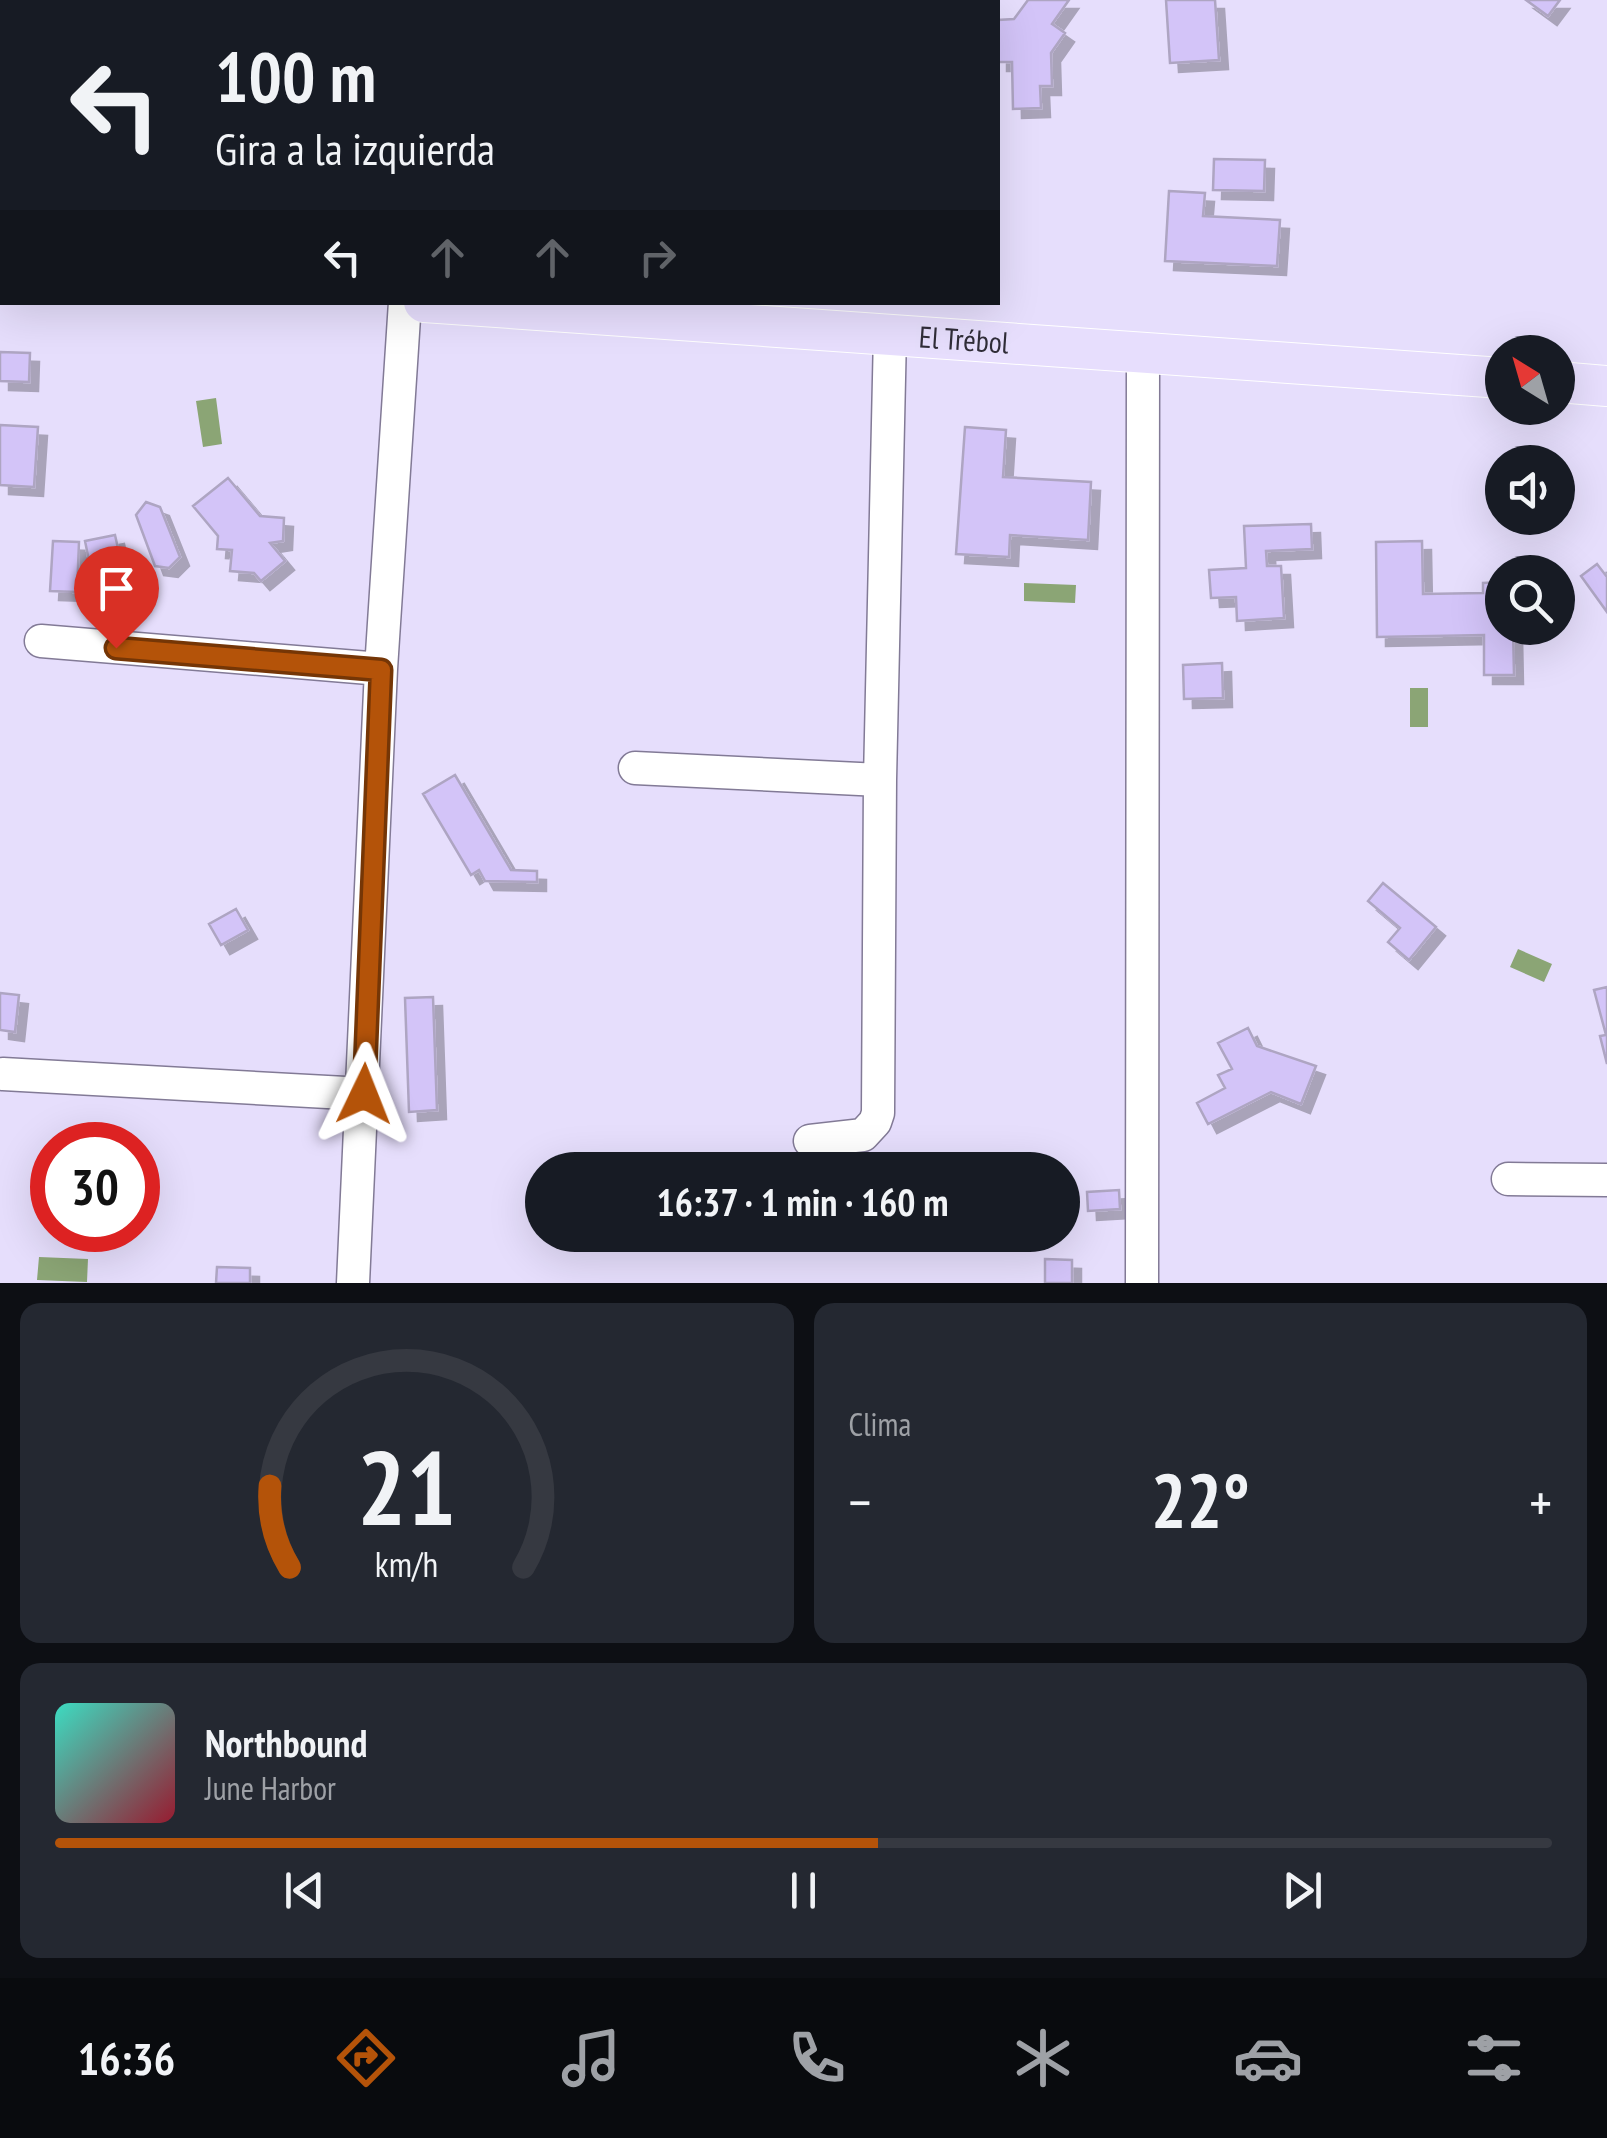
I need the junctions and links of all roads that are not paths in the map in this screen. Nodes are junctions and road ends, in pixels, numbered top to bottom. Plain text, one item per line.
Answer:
1 (405, 305) edge
2 (468, 305) edge
3 (890, 334) junction
4 (1143, 352) junction
5 (1485, 377) edge
6 (1575, 383) edge
7 (1607, 386) edge
8 (41, 641) dead end
9 (381, 670) junction
10 (635, 768) dead end
11 (880, 780) junction
12 (3, 1074) dead end
13 (364, 1094) junction
14 (810, 1141) dead end
15 (1508, 1179) dead end
16 (1607, 1180) edge
17 (353, 1283) edge
18 (1142, 1283) edge

1 - 9 street
2 - 3 main road, El Trébol
3 - 4 main road, El Trébol
3 - 11 street
4 - 5 main road, El Trébol
4 - 18 street
6 - 7 main road
8 - 9 street
9 - 13 street
10 - 11 street
11 - 14 street
12 - 13 street
13 - 17 street
15 - 16 street

